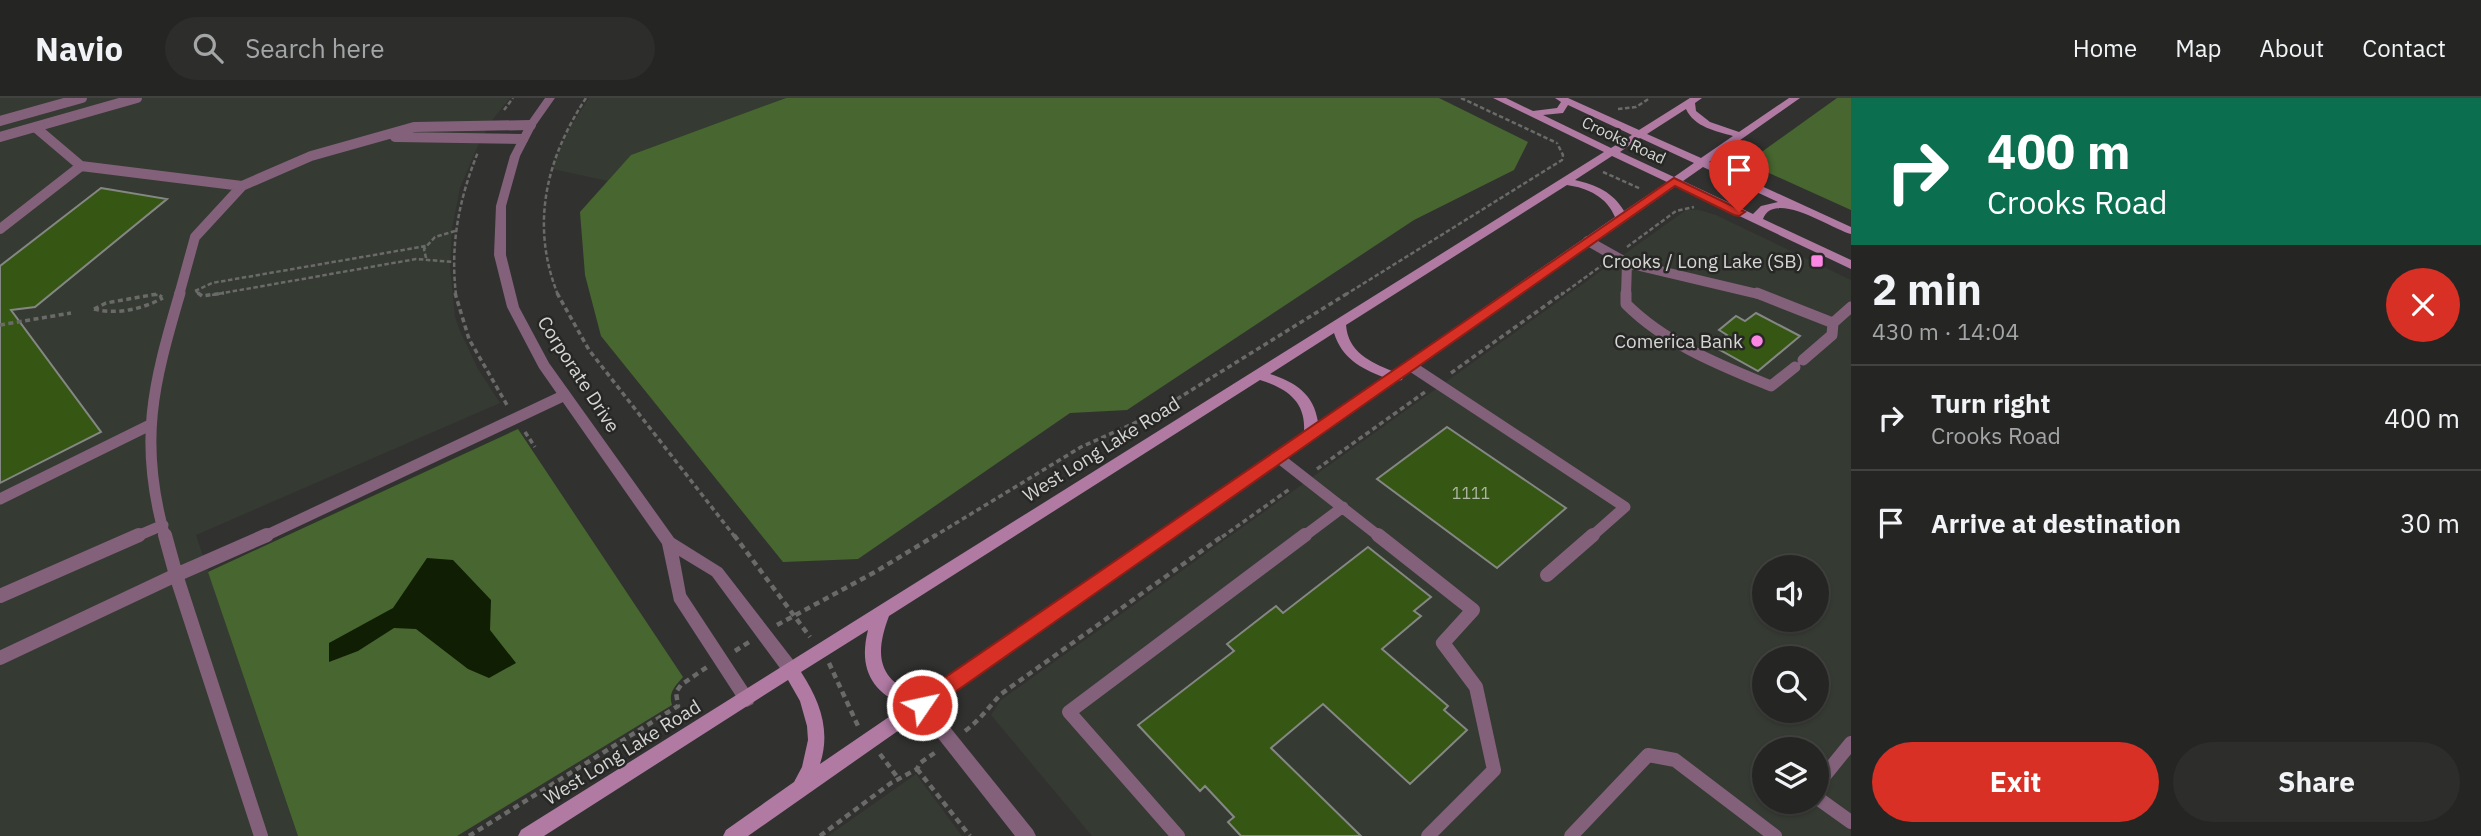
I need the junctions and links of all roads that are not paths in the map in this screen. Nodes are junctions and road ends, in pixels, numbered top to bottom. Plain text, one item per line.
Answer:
1 (82, 98) edge
2 (137, 98) edge
3 (550, 98) edge
4 (1499, 98) edge
5 (1795, 98) edge
6 (1563, 99) edge
7 (1693, 100) edge
8 (1527, 112) junction
9 (0, 121) edge
10 (531, 125) junction
11 (35, 127) junction
12 (1639, 134) junction
13 (391, 136) junction
14 (1742, 136) junction
15 (0, 137) edge
16 (523, 139) junction
17 (1611, 152) junction
18 (1702, 163) junction
19 (81, 166) junction
20 (1564, 181) junction
21 (1674, 181) junction
22 (242, 186) junction
23 (1799, 207) junction
24 (1621, 218) junction
25 (1757, 220) junction
26 (0, 229) edge
27 (1851, 231) edge
28 (1588, 241) junction
29 (1627, 263) junction
30 (1851, 265) edge
31 (1851, 307) edge
32 (1340, 322) junction
33 (1833, 323) junction
34 (1411, 366) junction
35 (1257, 375) junction
36 (1397, 377) junction
37 (565, 395) junction
38 (150, 425) junction
39 (1311, 436) junction
40 (1279, 458) junction
41 (0, 499) edge
42 (1343, 507) junction
43 (163, 525) junction
44 (669, 542) junction
45 (176, 575) junction
46 (1547, 575) dead end
47 (0, 596) edge
48 (883, 611) junction
49 (0, 658) edge
50 (791, 670) junction
51 (747, 699) junction
52 (922, 705) junction
53 (1851, 743) edge
54 (1829, 770) edge
55 (799, 790) junction
56 (1829, 806) edge
57 (1851, 822) edge
58 (261, 836) edge
59 (527, 836) edge
60 (732, 836) edge
61 (1027, 836) edge
62 (1178, 836) edge
63 (1428, 836) edge
64 (1571, 836) edge
65 (1775, 836) edge

1 - 9 lane
2 - 11 lane
3 - 10 street, Corporate Drive
4 - 8 main road, Crooks Road
5 - 14 main road
6 - 8 main road
6 - 12 main road, Crooks Road
7 - 12 main road, West Long Lake Road
7 - 14 main road
8 - 17 main road, Crooks Road
10 - 13 lane
10 - 16 street, Corporate Drive
11 - 15 lane
11 - 19 lane
12 - 17 main road, West Long Lake Road
12 - 18 main road, Crooks Road
13 - 16 lane
13 - 22 lane
14 - 18 main road
16 - 37 street, Corporate Drive
17 - 20 main road, West Long Lake Road
17 - 21 main road, Crooks Road
18 - 21 main road
18 - 23 main road, Crooks Road
19 - 22 lane
19 - 26 lane
20 - 24 main road
20 - 32 main road, West Long Lake Road
21 - 24 main road
21 - 25 main road, Crooks Road
22 - 38 lane
23 - 25 main road
23 - 27 main road, Crooks Road
24 - 28 main road
25 - 30 main road, Crooks Road
28 - 29 lane
28 - 34 main road
29 - 33 lane
29 - 33 lane
31 - 33 lane
32 - 35 main road, West Long Lake Road
32 - 36 main road
34 - 36 main road
34 - 46 lane
35 - 39 main road
35 - 48 main road, West Long Lake Road
36 - 39 main road
37 - 44 street, Corporate Drive
37 - 45 lane
38 - 41 lane
38 - 43 lane
39 - 40 main road
40 - 42 lane
40 - 52 main road
42 - 62 lane
42 - 63 lane
43 - 45 lane
43 - 47 lane
44 - 50 street, Corporate Drive
44 - 51 street, Corporate Drive
45 - 49 lane
45 - 58 lane
48 - 50 main road, West Long Lake Road
48 - 52 main road
50 - 51 main road, West Long Lake Road
50 - 55 main road
51 - 59 main road, West Long Lake Road
52 - 55 main road
52 - 61 street
53 - 54 lane
55 - 60 main road
56 - 57 lane
64 - 65 lane

